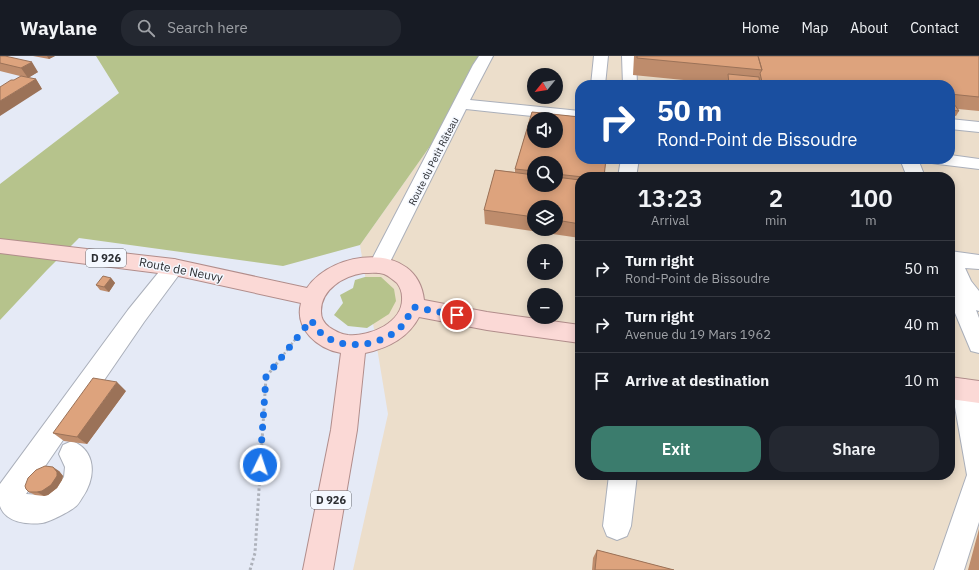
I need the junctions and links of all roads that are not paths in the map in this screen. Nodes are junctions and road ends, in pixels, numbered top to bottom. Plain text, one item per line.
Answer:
1 (486, 56) edge
2 (602, 56) edge
3 (629, 56) edge
4 (599, 80) edge
5 (630, 80) edge
6 (462, 104) junction
7 (575, 115) edge
8 (955, 125) edge
9 (979, 127) edge
10 (955, 161) edge
11 (979, 164) edge
12 (0, 246) edge
13 (979, 262) edge
14 (955, 264) edge
15 (379, 265) junction
16 (174, 267) junction
17 (955, 273) edge
18 (955, 278) edge
19 (313, 298) junction
20 (979, 303) edge
21 (413, 307) junction
22 (575, 333) edge
23 (979, 344) edge
24 (354, 345) junction
25 (964, 390) edge
26 (72, 454) dead end
27 (979, 473) edge
28 (979, 478) edge
29 (622, 480) edge
30 (617, 526) dead end
31 (318, 570) edge
32 (949, 570) edge

1 - 6 street, Route du Petit Râteau
2 - 4 street
3 - 5 street
6 - 7 street
6 - 15 street, Route du Petit Râteau
8 - 9 street
10 - 11 street
12 - 16 main road, Route de Neuvy / D 926
13 - 14 street
15 - 19 main road
15 - 21 main road
16 - 19 main road, Route de Neuvy / D 926
16 - 26 street
17 - 20 street
18 - 23 street
19 - 24 main road
21 - 22 main road
21 - 24 main road
24 - 31 main road, D 926
25 - 27 street
28 - 32 street
29 - 30 street

